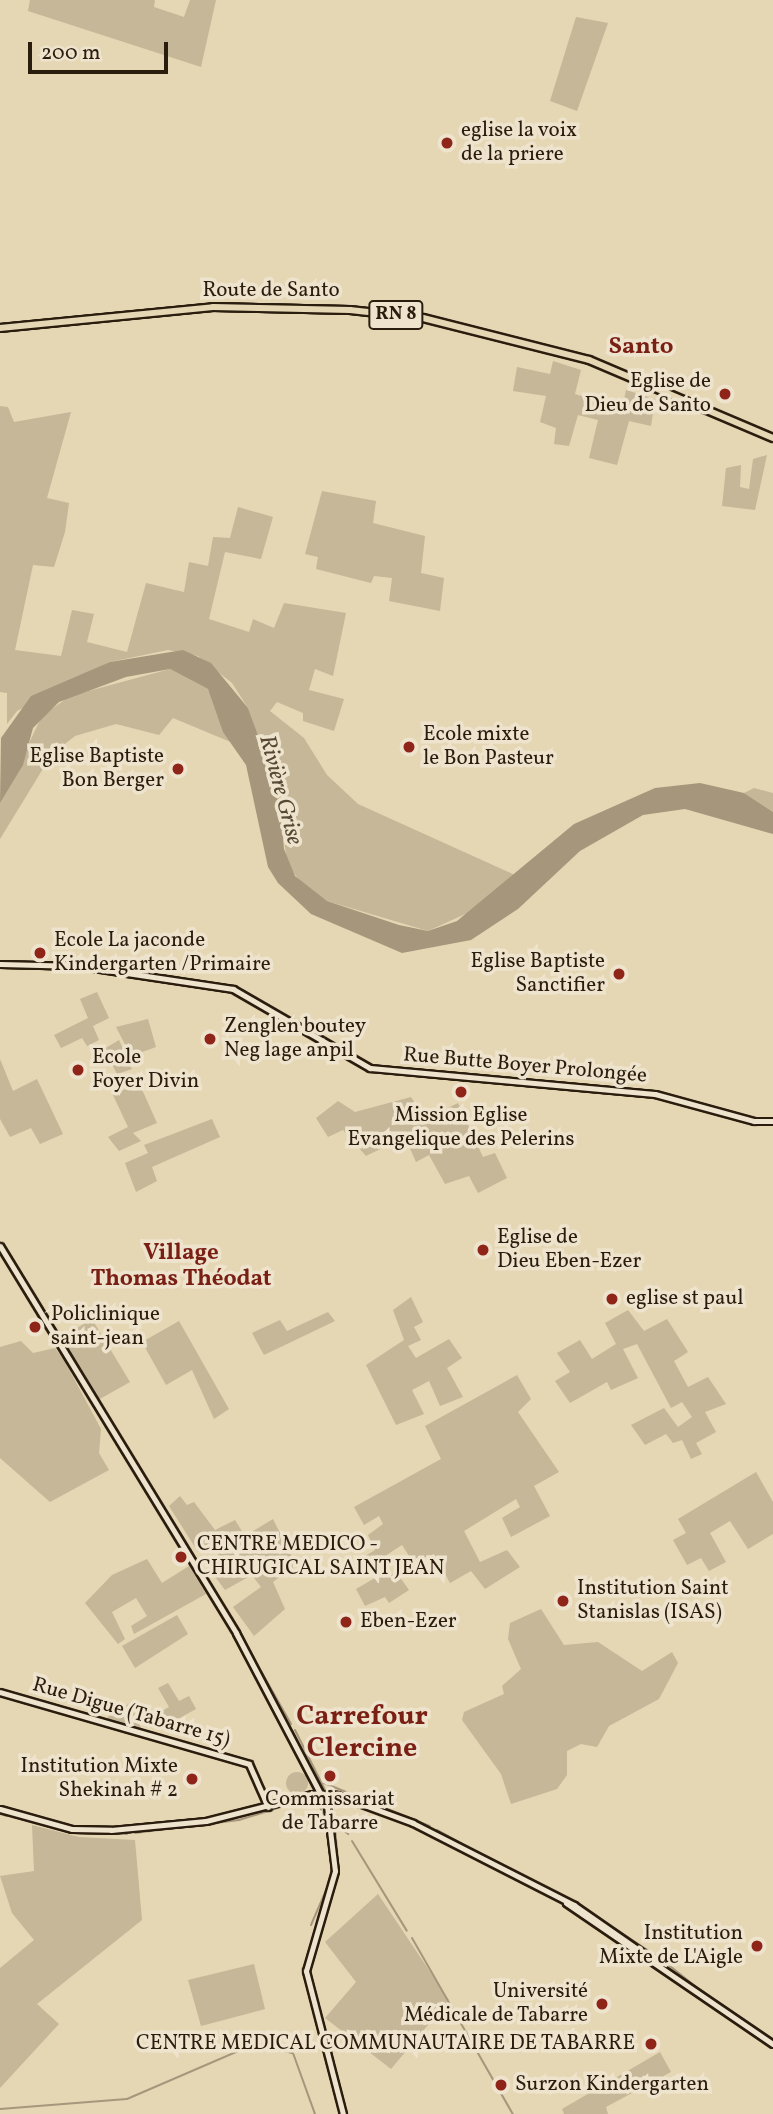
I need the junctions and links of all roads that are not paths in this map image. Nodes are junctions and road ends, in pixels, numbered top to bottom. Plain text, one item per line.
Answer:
1 (0, 328) edge
2 (773, 438) edge
3 (0, 964) edge
4 (773, 1121) edge
5 (0, 1246) edge
6 (0, 1692) edge
7 (318, 1793) junction
8 (268, 1807) junction
9 (0, 1809) edge
10 (773, 2044) edge
11 (343, 2114) edge

1 - 2 main road, Route de Santo / RN 8
3 - 4 street, Rue Butte Boyer Prolongée
5 - 7 street
6 - 8 street, Rue Digue (Tabarre 15)
7 - 8 street
7 - 10 street
7 - 11 street
8 - 9 street

